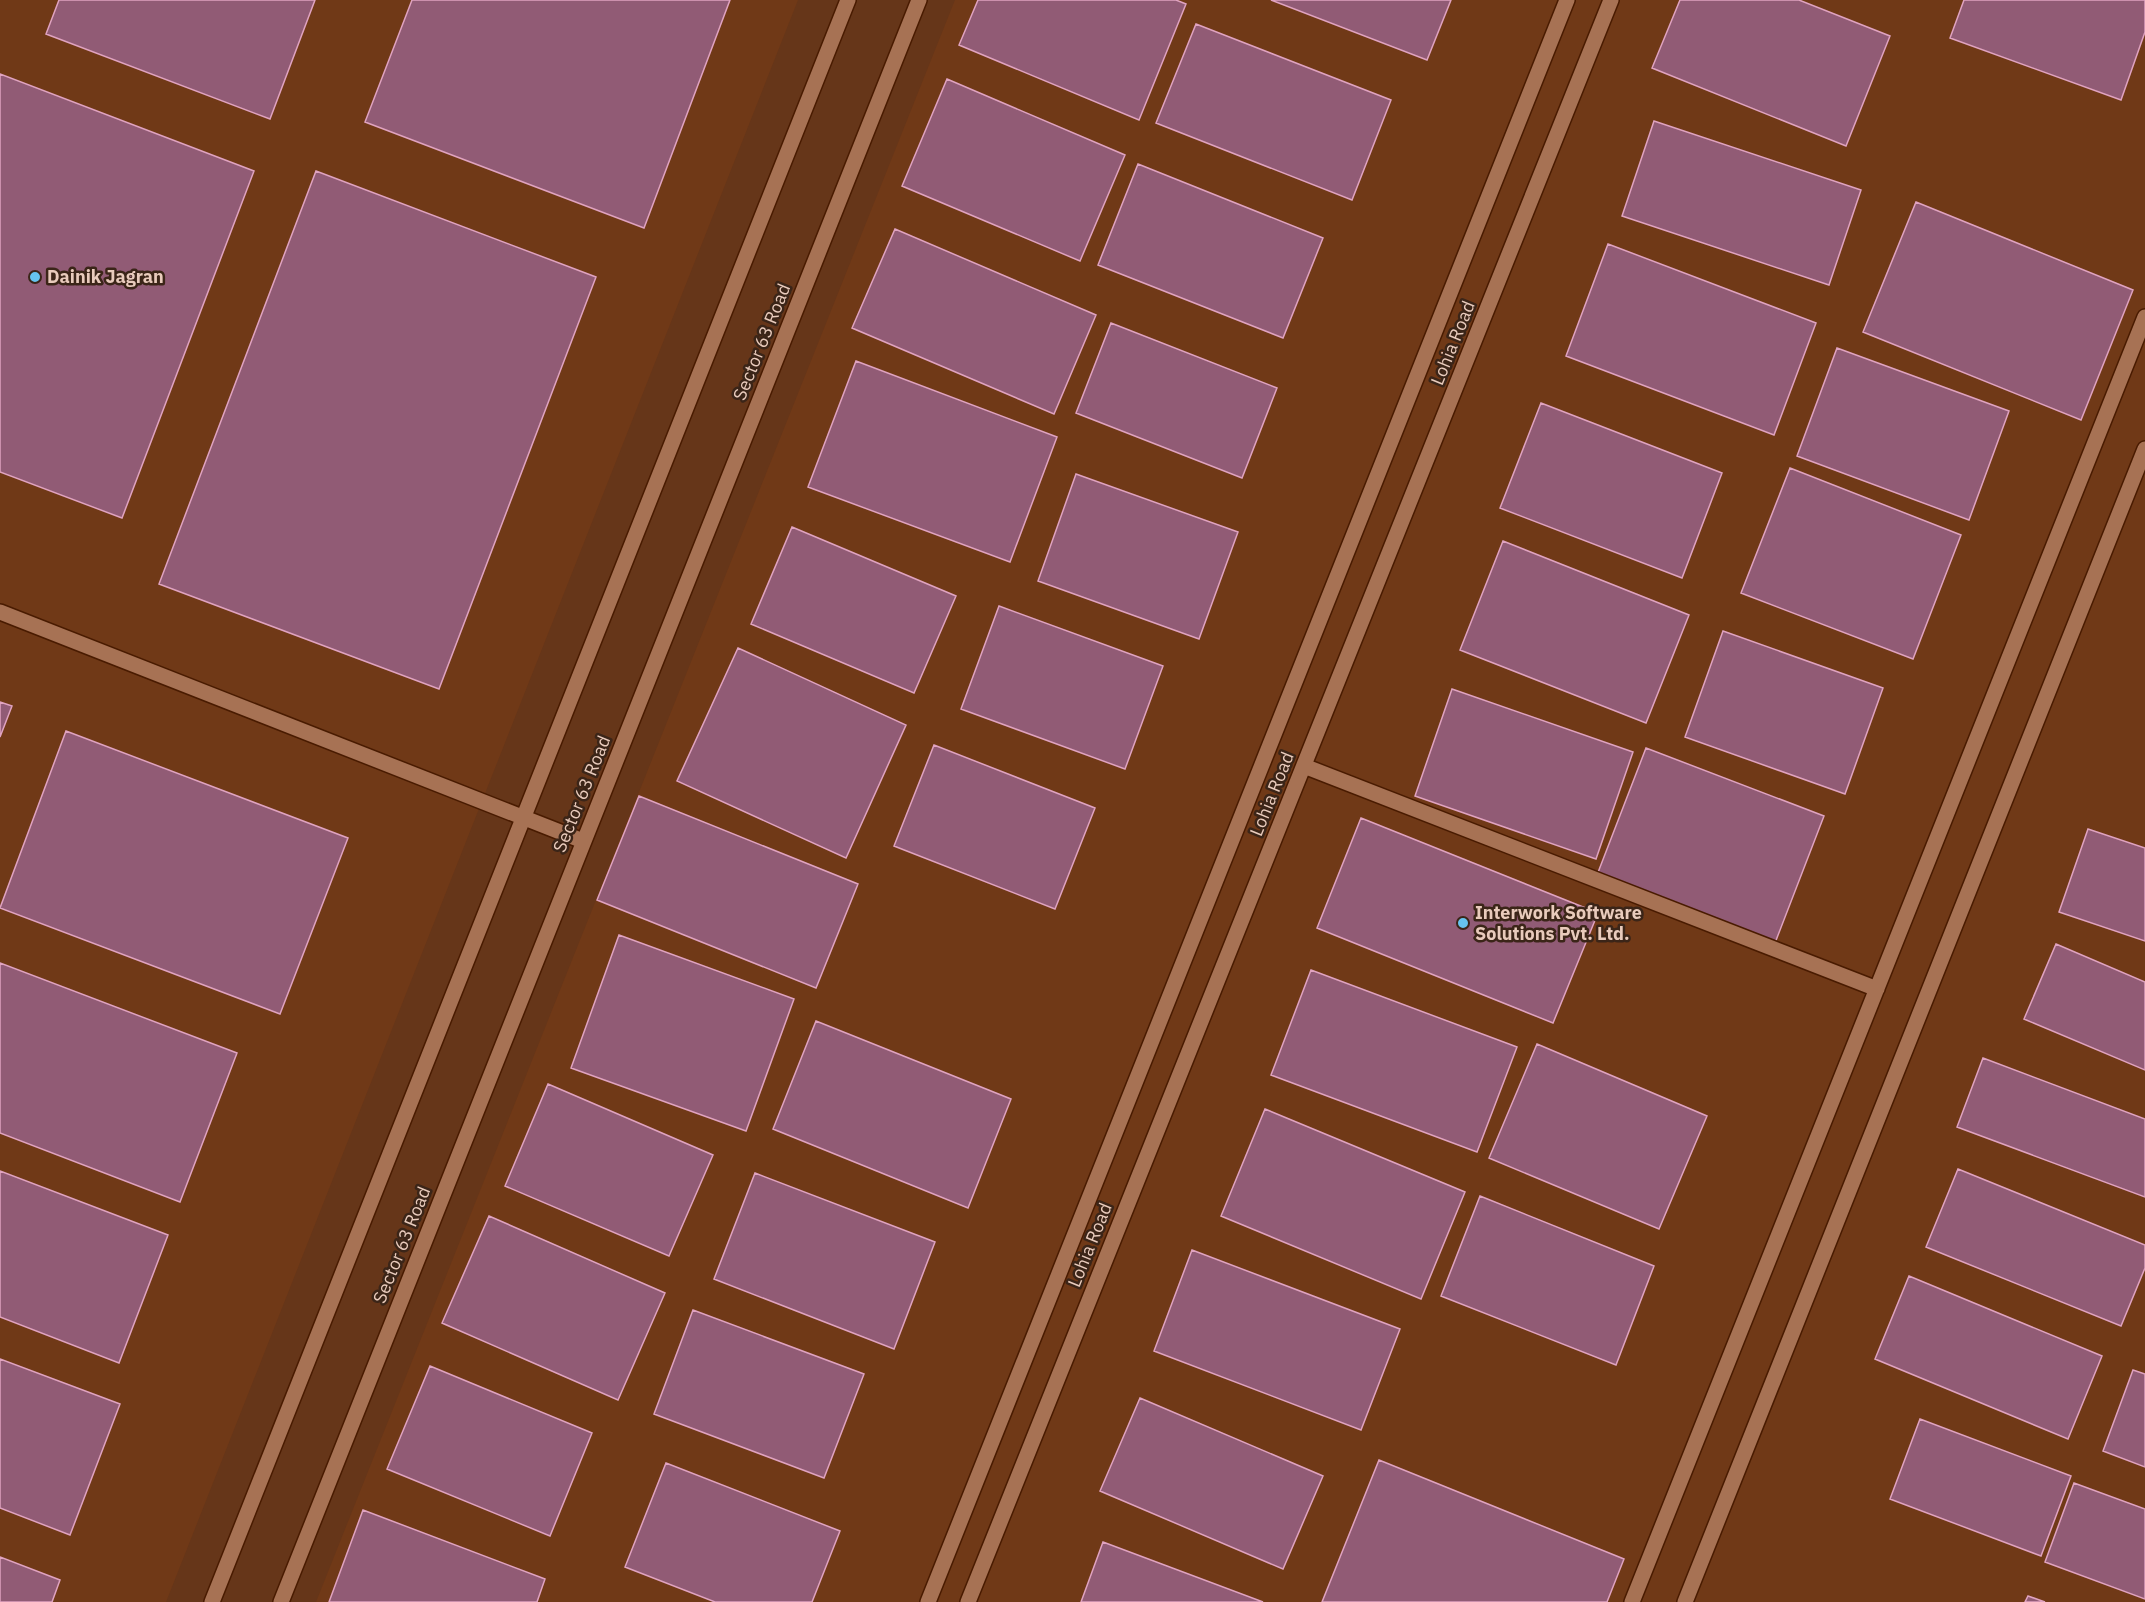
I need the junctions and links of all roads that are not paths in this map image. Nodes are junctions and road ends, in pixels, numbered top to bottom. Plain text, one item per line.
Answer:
1 (848, 0) edge
2 (919, 0) edge
3 (1568, 0) edge
4 (1611, 0) edge
5 (2145, 317) edge
6 (2140, 344) edge
7 (2145, 449) edge
8 (0, 612) edge
9 (1304, 766) junction
10 (523, 818) junction
11 (584, 841) junction
12 (1877, 989) junction
13 (212, 1602) edge
14 (281, 1602) edge
15 (928, 1602) edge
16 (968, 1602) edge
17 (1632, 1602) edge
18 (1684, 1602) edge

1 - 10 street
2 - 11 street, Sector 63 Road
3 - 15 street, Lohia Road
4 - 9 street, Lohia Road
5 - 6 street
6 - 12 street
7 - 18 street
8 - 10 street
9 - 12 street
9 - 16 street, Lohia Road
10 - 11 street
10 - 13 street
11 - 14 street, Sector 63 Road
12 - 17 street

